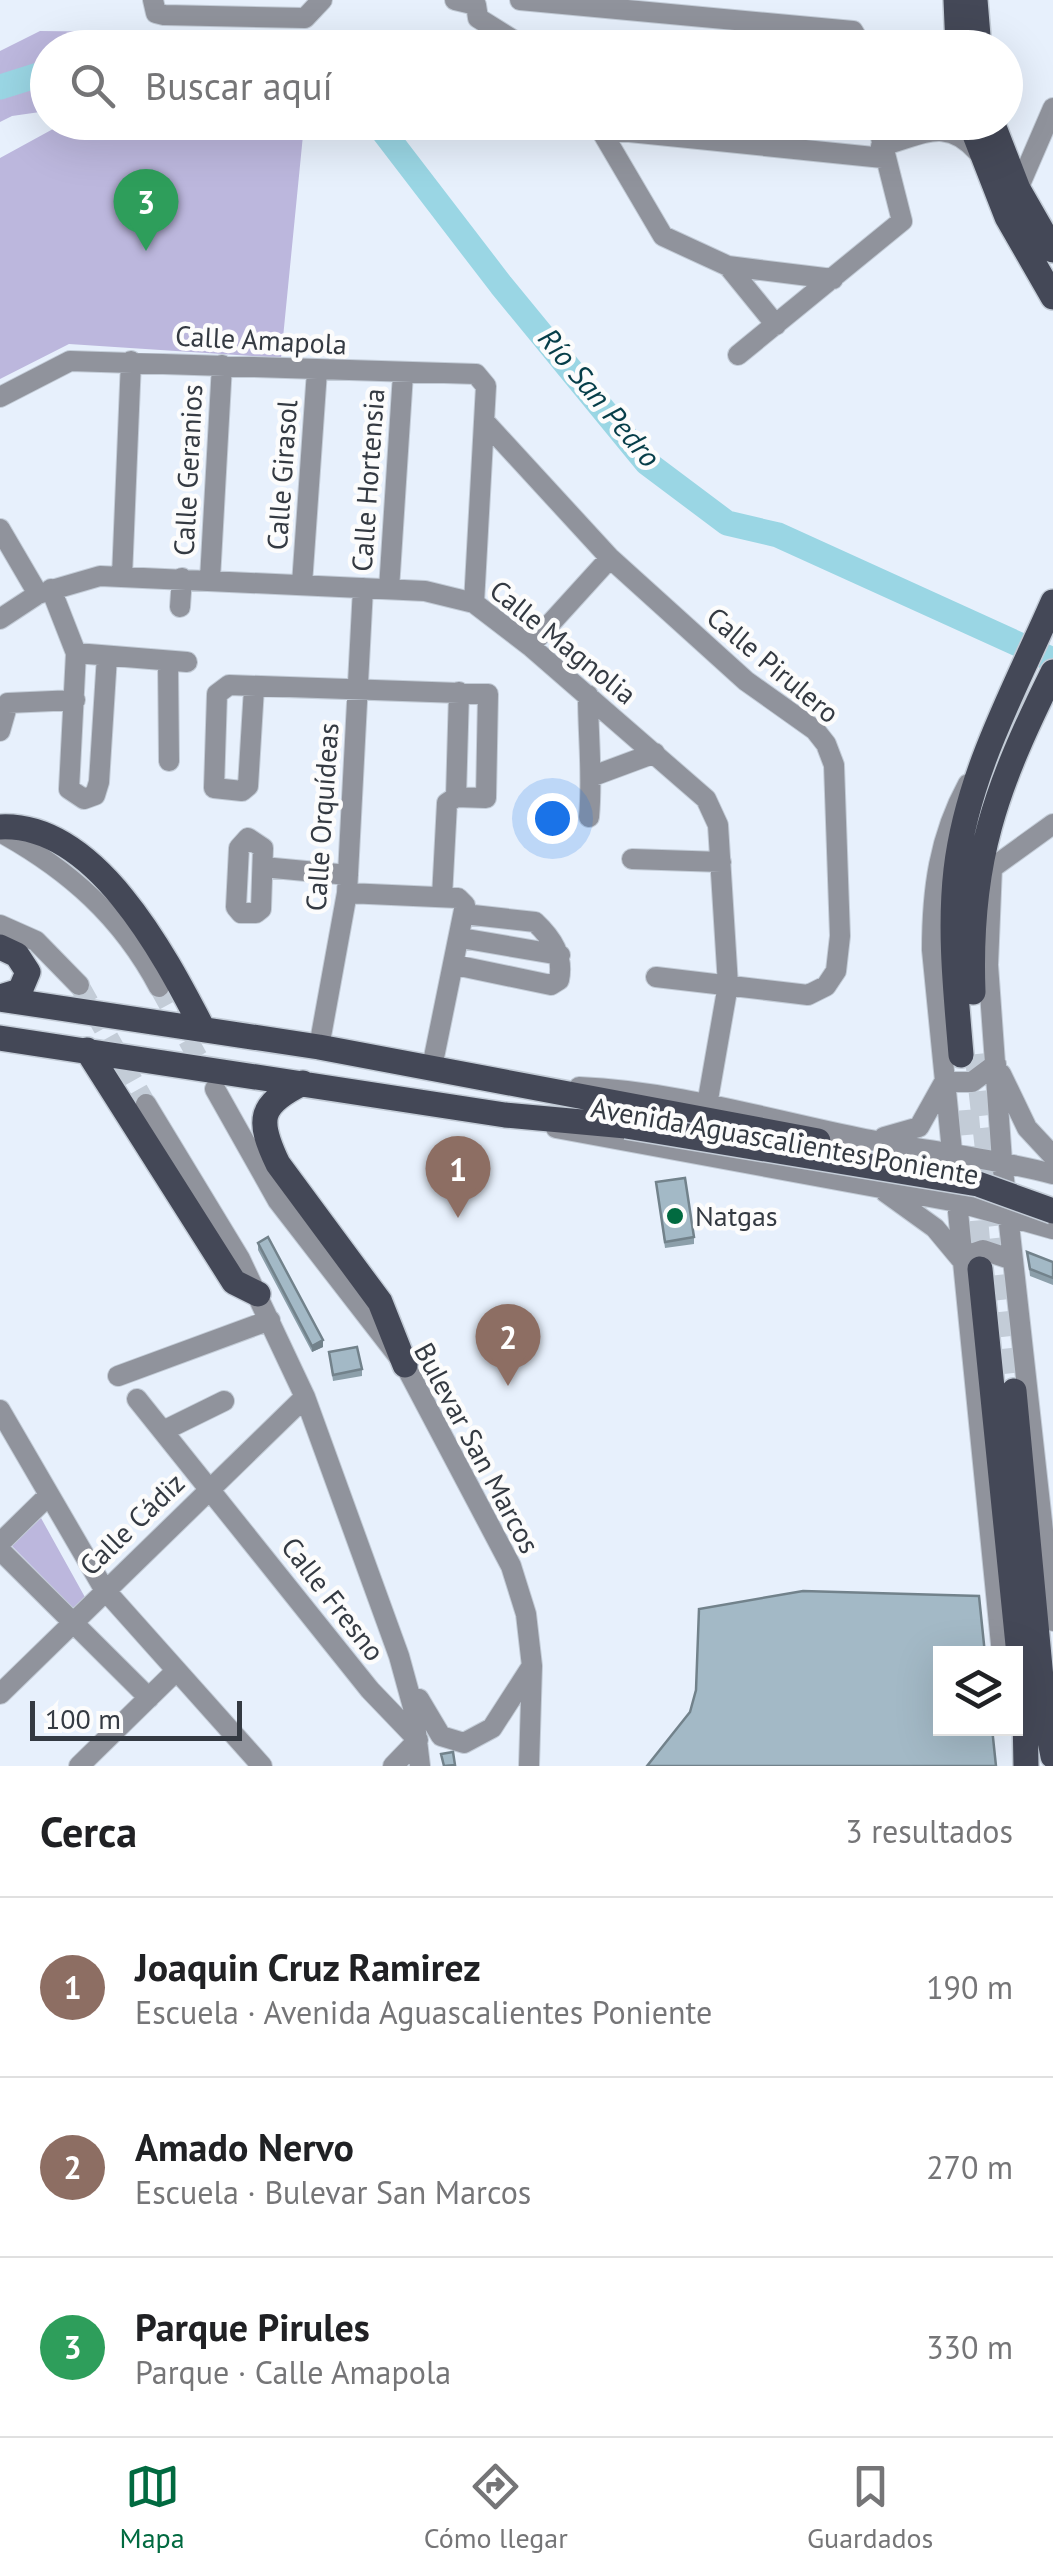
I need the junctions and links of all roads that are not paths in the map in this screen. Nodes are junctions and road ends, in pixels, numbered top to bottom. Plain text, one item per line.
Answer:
1 (322, 0) edge
2 (455, 0) edge
3 (520, 0) edge
4 (956, 0) edge
5 (975, 0) edge
6 (479, 3) edge
7 (154, 6) edge
8 (262, 8) edge
9 (497, 30) edge
10 (842, 30) edge
11 (957, 30) edge
12 (977, 30) edge
13 (1053, 108) edge
14 (606, 140) edge
15 (884, 140) edge
16 (967, 140) edge
17 (975, 140) edge
18 (996, 140) edge
19 (978, 152) junction
20 (1009, 195) junction
21 (1053, 250) edge
22 (728, 266) junction
23 (833, 279) junction
24 (1053, 297) edge
25 (776, 325) junction
26 (738, 355) dead end
27 (131, 362) junction
28 (222, 364) junction
29 (317, 371) junction
30 (403, 374) junction
31 (0, 397) edge
32 (484, 422) junction
33 (0, 529) edge
34 (610, 558) junction
35 (122, 577) junction
36 (182, 578) junction
37 (210, 578) junction
38 (302, 584) junction
39 (364, 588) junction
40 (389, 589) junction
41 (45, 591) junction
42 (474, 603) junction
43 (1052, 605) edge
44 (180, 607) dead end
45 (0, 619) edge
46 (530, 646) junction
47 (76, 653) junction
48 (107, 656) junction
49 (1053, 672) edge
50 (254, 688) junction
51 (358, 690) junction
52 (459, 692) junction
53 (588, 695) junction
54 (75, 700) junction
55 (0, 731) edge
56 (988, 746) junction
57 (655, 753) junction
58 (168, 761) dead end
59 (593, 776) junction
60 (1006, 776) junction
61 (456, 798) junction
62 (589, 817) dead end
63 (1053, 824) edge
64 (0, 829) edge
65 (632, 859) dead end
66 (721, 862) junction
67 (263, 867) dead end
68 (992, 868) junction
69 (348, 884) junction
70 (442, 897) junction
71 (464, 914) junction
72 (0, 925) edge
73 (462, 938) junction
74 (0, 947) edge
75 (560, 955) junction
76 (455, 966) junction
77 (656, 976) dead end
78 (79, 984) tunnel mouth
79 (728, 985) junction
80 (159, 987) tunnel mouth
81 (0, 998) edge
82 (203, 1029) junction
83 (0, 1038) edge
84 (319, 1047) junction
85 (87, 1050) junction
86 (978, 1058) junction
87 (432, 1068) junction
88 (944, 1082) junction
89 (302, 1083) junction
90 (521, 1084) junction
91 (215, 1089) tunnel mouth
92 (146, 1104) tunnel mouth
93 (707, 1104) junction
94 (505, 1115) junction
95 (869, 1140) junction
96 (953, 1153) junction
97 (1053, 1156) edge
98 (1002, 1160) junction
99 (1053, 1174) edge
100 (874, 1186) junction
101 (1053, 1193) edge
102 (957, 1202) junction
103 (1053, 1210) edge
104 (1007, 1213) junction
105 (1053, 1228) edge
106 (1012, 1260) junction
107 (970, 1264) junction
108 (258, 1294) junction
109 (270, 1320) junction
110 (406, 1365) junction
111 (118, 1376) dead end
112 (1014, 1391) tunnel mouth
113 (305, 1396) junction
114 (137, 1398) dead end
115 (224, 1401) dead end
116 (0, 1410) edge
117 (164, 1432) junction
118 (211, 1488) junction
119 (49, 1495) junction
120 (0, 1547) edge
121 (104, 1589) junction
122 (73, 1620) junction
123 (1053, 1621) edge
124 (1001, 1646) edge
125 (399, 1656) junction
126 (532, 1666) junction
127 (174, 1673) junction
128 (0, 1694) edge
129 (149, 1698) junction
130 (1013, 1736) edge
131 (418, 1740) junction
132 (1053, 1756) edge
133 (80, 1766) edge
134 (262, 1766) edge
135 (393, 1766) edge
136 (420, 1766) edge
137 (529, 1766) edge
138 (1018, 1766) edge
139 (1026, 1766) edge

1 - 8 street
2 - 6 street
3 - 10 street
4 - 11 main road
5 - 12 main road
6 - 9 street
7 - 8 street
13 - 20 street
14 - 22 street
15 - 23 street
16 - 19 street
17 - 19 main road
18 - 20 main road
19 - 20 main road
20 - 21 main road
20 - 24 main road
22 - 23 street
22 - 25 street
23 - 25 street
25 - 26 street
27 - 28 street, Calle Amapola
27 - 31 street, Calle Amapola
27 - 35 street
28 - 29 street, Calle Amapola
28 - 37 street, Calle Geranios
29 - 30 street, Calle Amapola
29 - 38 street, Calle Girasol
30 - 32 street, Calle Amapola
30 - 40 street, Calle Hortensia
32 - 34 street, Calle Pirulero
32 - 42 street
33 - 41 street
34 - 46 street
34 - 79 street, Calle Pirulero
35 - 36 street, Calle Magnolia
35 - 41 street, Calle Magnolia
36 - 37 street, Calle Magnolia
36 - 44 street
37 - 38 street, Calle Magnolia
38 - 39 street, Calle Magnolia
39 - 40 street, Calle Magnolia
39 - 51 street, Calle Orquídeas
40 - 42 street, Calle Magnolia
41 - 45 street, Calle Magnolia
41 - 47 street
42 - 46 street, Calle Magnolia
43 - 56 main road
46 - 53 street, Calle Magnolia
47 - 48 street
47 - 54 street
48 - 54 street
48 - 58 street
49 - 60 main road
50 - 50 street
50 - 51 street
51 - 52 street
51 - 69 street, Calle Orquídeas
52 - 61 street
52 - 61 street
53 - 57 street, Calle Magnolia
53 - 59 street
54 - 55 street
56 - 86 main road
56 - 88 street
57 - 59 street
57 - 66 street, Calle Magnolia
59 - 62 street
60 - 68 street
60 - 86 main road
61 - 70 street
63 - 68 street
64 - 80 street
64 - 82 main road
65 - 66 street
66 - 79 street, Calle Magnolia
67 - 69 street
68 - 86 street
69 - 70 street
69 - 84 street, Calle Orquídeas
70 - 71 street
71 - 73 street
71 - 75 street
72 - 78 street
73 - 75 street
73 - 76 street
74 - 81 main road
75 - 76 street
76 - 87 street
77 - 79 street, Calle Pirulero
79 - 93 street, Calle Magnolia
81 - 82 main road, Avenida Aguascalientes Poniente
82 - 84 main road, Avenida Aguascalientes Poniente
83 - 85 main road, Avenida Aguascalientes Poniente
84 - 87 main road, Avenida Aguascalientes Poniente
85 - 89 main road, Avenida Aguascalientes Poniente
85 - 108 main road
86 - 88 street
86 - 97 street
86 - 98 street
87 - 90 main road, Avenida Aguascalientes Poniente
88 - 95 street
88 - 96 street
89 - 94 main road, Avenida Aguascalientes Poniente
89 - 110 main road
90 - 93 street, Avenida Aguascalientes Poniente
90 - 101 main road, Avenida Aguascalientes Poniente
91 - 110 street, Bulevar San Marcos
92 - 108 street
93 - 95 street, Avenida Aguascalientes Poniente
94 - 100 street, Avenida Aguascalientes Poniente
94 - 103 main road, Avenida Aguascalientes Poniente, bridge
95 - 96 street, Avenida Aguascalientes Poniente
95 - 100 street
96 - 98 street, Avenida Aguascalientes Poniente
96 - 102 street
98 - 99 street, Avenida Aguascalientes Poniente
98 - 104 street
100 - 102 street, Avenida Aguascalientes Poniente
100 - 107 street
102 - 104 street, Avenida Aguascalientes Poniente
102 - 107 street
104 - 105 street, Avenida Aguascalientes Poniente
104 - 106 street
106 - 107 street
106 - 123 street
107 - 124 street
107 - 139 main road
108 - 109 street
109 - 111 street
109 - 113 street
110 - 126 street, Bulevar San Marcos
112 - 132 main road
113 - 118 street, Calle Cádiz
113 - 125 street
114 - 117 street, Calle Fresno
115 - 117 street
116 - 119 street
117 - 118 street, Calle Fresno
118 - 121 street, Calle Cádiz
118 - 131 street, Calle Fresno
119 - 120 street
119 - 121 street
120 - 122 street
121 - 122 street, Calle Cádiz
121 - 127 street
122 - 128 street, Calle Cádiz
122 - 129 street
125 - 126 street
125 - 131 street
126 - 137 street, Bulevar San Marcos
127 - 129 street
127 - 134 street
129 - 133 street
130 - 138 street
131 - 135 street
131 - 136 street

